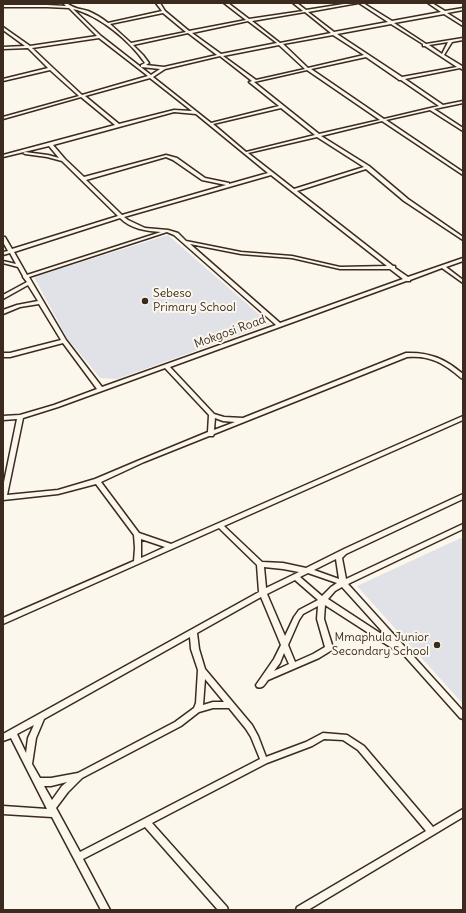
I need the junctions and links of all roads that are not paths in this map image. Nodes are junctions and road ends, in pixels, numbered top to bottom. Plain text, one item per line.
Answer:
1 (49, 3) edge
2 (65, 3) edge
3 (161, 3) edge
4 (226, 3) edge
5 (295, 3) edge
6 (356, 3) edge
7 (362, 3) edge
8 (430, 3) edge
9 (3, 6) edge
10 (59, 7) junction
11 (69, 8) junction
12 (463, 9) edge
13 (305, 11) junction
14 (164, 12) junction
15 (443, 13) junction
16 (248, 20) junction
17 (389, 22) junction
18 (107, 24) junction
19 (463, 25) edge
20 (3, 28) edge
21 (190, 33) junction
22 (333, 33) junction
23 (100, 37) junction
24 (463, 39) edge
25 (451, 41) junction
26 (130, 44) junction
27 (280, 44) junction
28 (424, 45) junction
29 (29, 47) junction
30 (3, 48) edge
31 (220, 55) junction
32 (365, 56) junction
33 (442, 56) junction
34 (141, 67) junction
35 (164, 68) junction
36 (306, 68) junction
37 (462, 68) edge
38 (50, 69) junction
39 (150, 77) junction
40 (400, 79) junction
41 (3, 80) edge
42 (254, 80) junction
43 (80, 96) junction
44 (183, 102) junction
45 (463, 102) edge
46 (442, 106) junction
47 (281, 108) junction
48 (431, 109) junction
49 (174, 111) junction
50 (198, 113) junction
51 (3, 118) edge
52 (382, 119) junction
53 (210, 124) junction
54 (118, 126) junction
55 (463, 130) edge
56 (317, 135) junction
57 (50, 144) junction
58 (18, 153) junction
59 (245, 153) junction
60 (3, 156) edge
61 (63, 160) junction
62 (367, 167) junction
63 (271, 174) junction
64 (463, 174) edge
65 (82, 179) junction
66 (231, 184) junction
67 (293, 191) junction
68 (122, 216) junction
69 (168, 231) junction
70 (3, 238) edge
71 (463, 239) edge
72 (185, 242) junction
73 (10, 251) junction
74 (3, 254) edge
75 (463, 259) edge
76 (3, 262) edge
77 (19, 266) junction
78 (393, 267) junction
79 (443, 267) junction
80 (25, 277) junction
81 (408, 280) junction
82 (463, 282) edge
83 (29, 283) junction
84 (3, 297) edge
85 (40, 302) junction
86 (3, 312) edge
87 (279, 325) junction
88 (64, 341) junction
89 (3, 355) edge
90 (167, 367) junction
91 (463, 377) edge
92 (100, 390) junction
93 (212, 416) junction
94 (20, 417) junction
95 (3, 418) edge
96 (463, 418) edge
97 (244, 420) junction
98 (211, 435) junction
99 (97, 481) junction
100 (463, 496) edge
101 (3, 498) edge
102 (219, 526) junction
103 (463, 526) edge
104 (137, 535) junction
105 (172, 548) junction
106 (346, 551) junction
107 (136, 561) junction
108 (260, 564) junction
109 (308, 571) junction
110 (296, 577) junction
111 (343, 583) junction
112 (263, 593) junction
113 (324, 600) junction
114 (3, 620) edge
115 (193, 633) junction
116 (284, 646) junction
117 (409, 656) junction
118 (293, 665) junction
119 (202, 670) junction
120 (266, 678) junction
121 (260, 685) dead end
122 (230, 705) junction
123 (197, 710) junction
124 (463, 716) edge
125 (41, 717) junction
126 (12, 733) junction
127 (3, 738) edge
128 (264, 761) junction
129 (29, 764) junction
130 (79, 776) junction
131 (38, 782) junction
132 (3, 810) edge
133 (53, 810) junction
134 (463, 813) edge
135 (146, 822) junction
136 (431, 831) junction
137 (79, 857) junction
138 (106, 910) edge
139 (224, 910) edge
140 (300, 910) edge

1 - 10 street
2 - 11 street
3 - 14 street
4 - 16 street
5 - 13 street
6 - 13 street
7 - 17 street
8 - 15 street
9 - 10 street
10 - 11 street
11 - 18 street
11 - 23 street
12 - 15 street
13 - 16 street
13 - 22 street
14 - 18 street
14 - 21 street
15 - 17 street
15 - 19 street
16 - 21 street
16 - 27 street
17 - 22 street
17 - 28 street
18 - 26 street
20 - 29 street
21 - 26 street
21 - 31 street
22 - 27 street
22 - 32 street
23 - 29 street
23 - 34 street
24 - 25 street
25 - 28 street
25 - 33 street
26 - 34 street
27 - 31 street
27 - 36 street
28 - 33 street
29 - 30 street
29 - 38 street
31 - 35 street
31 - 42 street
32 - 36 street
32 - 40 street
33 - 37 street
34 - 35 street
34 - 39 street
35 - 39 street
36 - 42 street
36 - 52 street
37 - 40 street
38 - 41 street
38 - 43 street
39 - 43 street
39 - 44 street
40 - 46 street
42 - 47 street
43 - 51 street
43 - 54 street
44 - 49 street
44 - 50 street
45 - 46 street
46 - 48 street
47 - 53 street
47 - 56 street
48 - 52 street
48 - 55 street
49 - 50 street
49 - 54 street
50 - 53 street
52 - 56 street
52 - 64 street
53 - 59 street
54 - 57 street
56 - 59 street
56 - 62 street
57 - 58 street
57 - 61 street
58 - 60 street
58 - 61 street
59 - 63 street
61 - 65 street
62 - 67 street
62 - 71 street
63 - 66 street
63 - 67 street
65 - 66 street
65 - 68 street
66 - 68 street
67 - 78 street
68 - 69 street
68 - 73 street
69 - 72 street
69 - 80 street
70 - 73 street
72 - 78 street
72 - 87 street
73 - 74 street
73 - 77 street
75 - 79 street, Mokgosi Road
76 - 77 street
77 - 80 street
78 - 81 street
79 - 81 street, Mokgosi Road
79 - 82 street
80 - 83 street
81 - 87 street, Mokgosi Road
83 - 84 street
83 - 85 street
85 - 86 street
85 - 88 street
87 - 90 street, Mokgosi Road
88 - 89 street
88 - 92 street
90 - 92 street, Mokgosi Road
90 - 93 street
91 - 97 street
92 - 94 street, Mokgosi Road
93 - 97 street
93 - 98 street
94 - 95 street, Mokgosi Road
94 - 101 street
96 - 102 street
97 - 98 street
98 - 99 street
99 - 101 street
99 - 104 street
100 - 106 street
102 - 105 street
102 - 108 street
103 - 111 street
104 - 105 street
104 - 107 street
105 - 107 street
106 - 109 street
106 - 111 street
107 - 114 street
108 - 109 street
108 - 112 street
109 - 110 street
109 - 111 street
110 - 112 street
110 - 113 street
111 - 113 street
111 - 117 street
112 - 115 street
112 - 116 street
113 - 116 street
113 - 117 street
113 - 118 street
115 - 119 street
115 - 125 street
116 - 118 street
116 - 120 street
117 - 124 street
118 - 120 street
119 - 122 street
119 - 123 street
120 - 121 street
122 - 123 street
122 - 128 street
123 - 130 street
125 - 126 street
125 - 129 street
126 - 127 street
126 - 129 street
128 - 135 street
128 - 136 street
129 - 131 street
130 - 131 street
130 - 133 street
131 - 133 street
132 - 133 street
133 - 137 street
134 - 136 street
135 - 137 street
135 - 139 street
136 - 140 street
137 - 138 street

